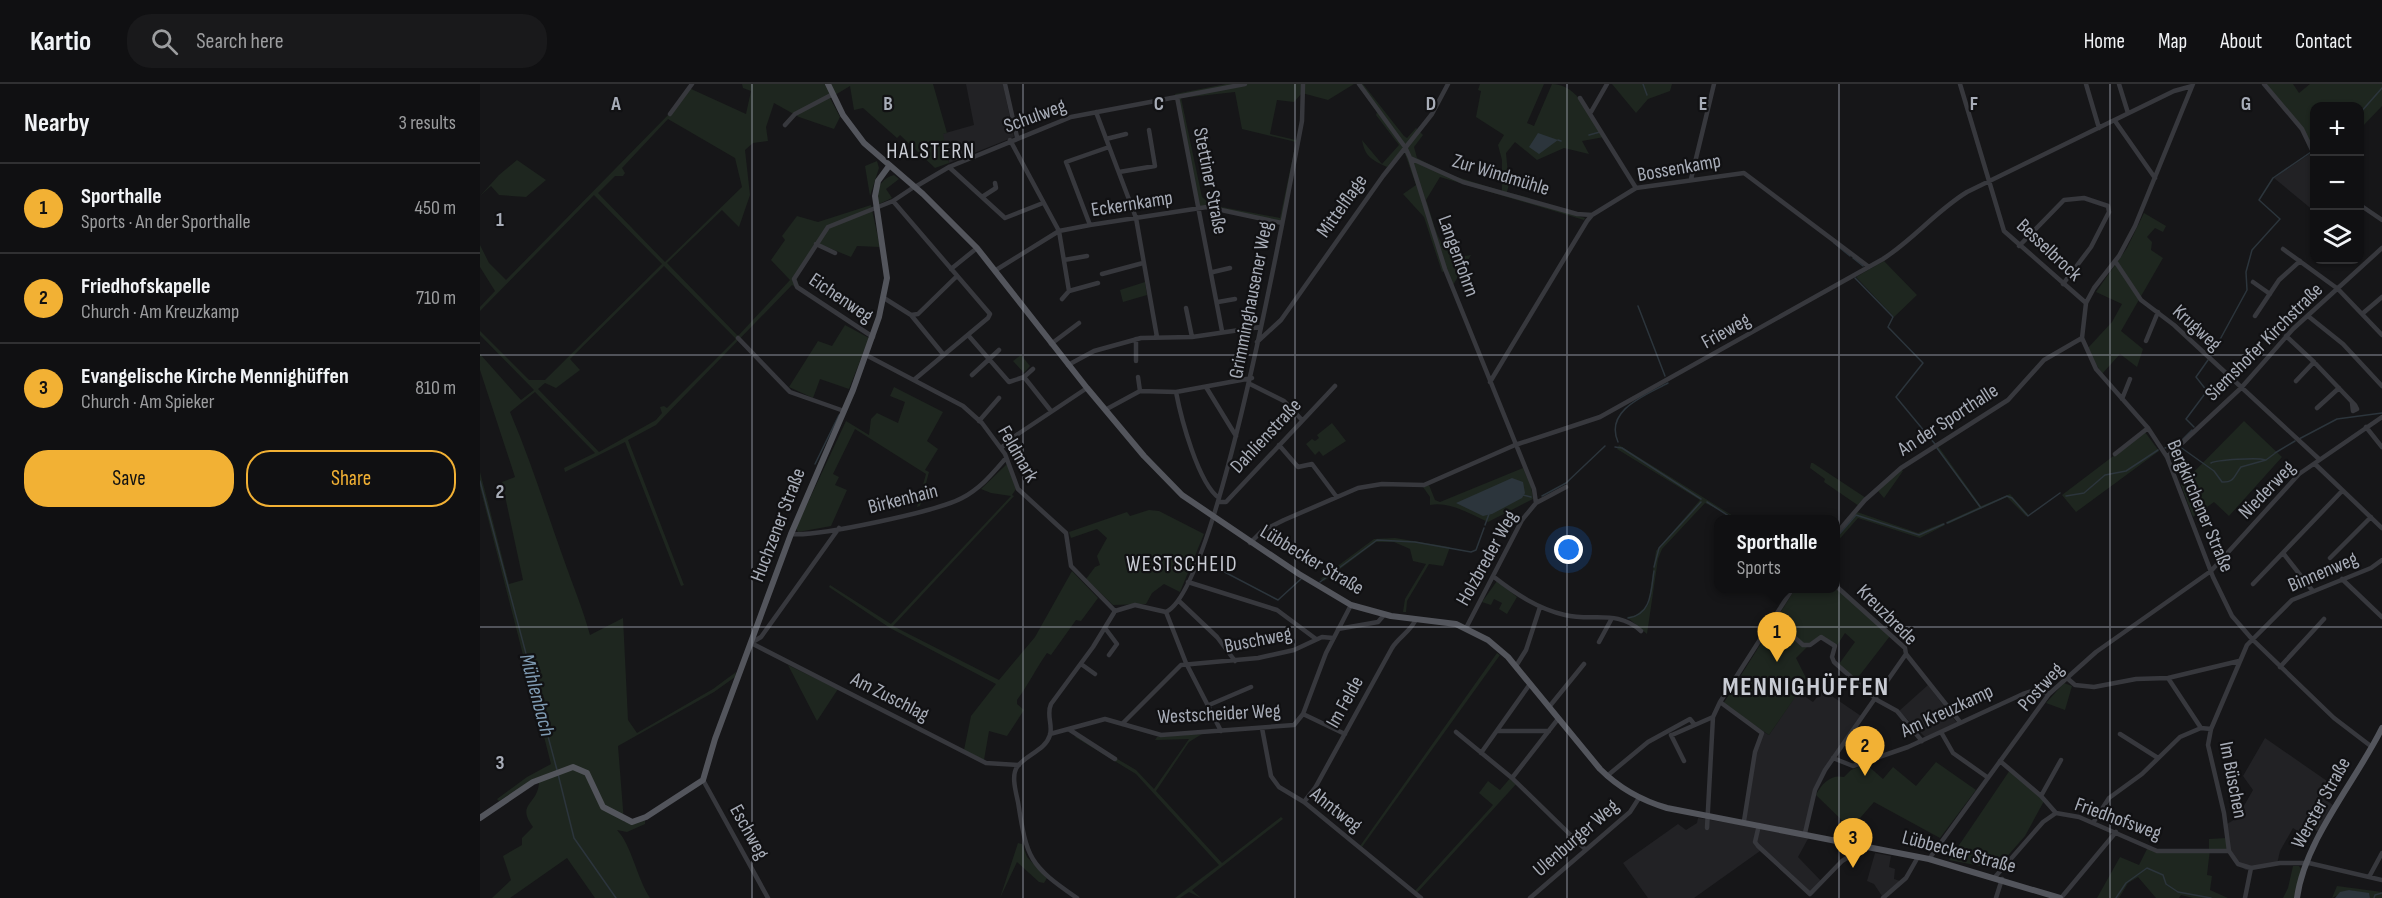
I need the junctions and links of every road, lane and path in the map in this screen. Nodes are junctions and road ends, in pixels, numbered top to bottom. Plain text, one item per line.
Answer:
1 (692, 84) edge
2 (828, 84) edge
3 (1005, 84) edge
4 (1245, 84) edge
5 (1303, 84) edge
6 (1359, 84) edge
7 (1448, 84) edge
8 (1607, 84) edge
9 (1714, 84) edge
10 (1960, 84) edge
11 (2086, 84) edge
12 (2119, 84) edge
13 (2172, 84) edge
14 (2264, 84) edge
15 (2192, 85) edge
16 (2174, 91) junction
17 (833, 94) junction
18 (1177, 96) junction
19 (1580, 98) dead end
20 (1096, 112) junction
21 (1591, 112) junction
22 (2128, 113) junction
23 (669, 114) dead end
24 (2115, 121) junction
25 (785, 124) dead end
26 (2098, 128) junction
27 (1149, 130) dead end
28 (1126, 134) dead end
29 (1017, 137) junction
30 (1106, 139) junction
31 (1010, 140) junction
32 (2310, 144) edge
33 (1109, 147) junction
34 (1405, 147) junction
35 (1410, 159) junction
36 (889, 166) junction
37 (949, 167) junction
38 (1119, 171) junction
39 (2155, 178) junction
40 (1691, 179) junction
41 (1988, 181) junction
42 (995, 183) dead end
43 (915, 187) junction
44 (1636, 188) junction
45 (982, 197) junction
46 (893, 201) junction
47 (1043, 203) junction
48 (876, 208) junction
49 (1201, 208) junction
50 (2364, 208) edge
51 (1136, 218) junction
52 (1586, 218) junction
53 (2382, 220) edge
54 (1282, 223) junction
55 (1090, 225) junction
56 (1059, 231) junction
57 (816, 244) junction
58 (2019, 246) junction
59 (977, 248) junction
60 (2382, 248) edge
61 (2283, 249) dead end
62 (835, 253) dead end
63 (1087, 256) dead end
64 (1064, 260) junction
65 (2115, 261) junction
66 (2300, 261) junction
67 (1143, 264) junction
68 (1869, 267) junction
69 (1230, 268) dead end
70 (951, 269) junction
71 (996, 270) junction
72 (1213, 272) junction
73 (1102, 274) dead end
74 (957, 276) junction
75 (793, 282) joint
76 (2253, 282) dead end
77 (1098, 283) dead end
78 (2063, 284) junction
79 (2338, 289) junction
80 (1069, 291) junction
81 (2270, 294) junction
82 (2382, 297) edge
83 (884, 298) junction
84 (1062, 299) dead end
85 (1235, 299) dead end
86 (1218, 302) junction
87 (2086, 303) junction
88 (1186, 308) dead end
89 (2158, 312) junction
90 (2362, 314) junction
91 (911, 315) junction
92 (2255, 316) dead end
93 (2308, 316) junction
94 (1079, 323) dead end
95 (1260, 327) junction
96 (1222, 332) junction
97 (968, 335) junction
98 (2382, 335) edge
99 (2286, 336) junction
100 (873, 337) junction
101 (1156, 337) junction
102 (1192, 337) junction
103 (738, 338) dead end
104 (2082, 338) junction
105 (1136, 339) junction
106 (2146, 341) dead end
107 (1257, 342) junction
108 (1051, 344) junction
109 (999, 351) dead end
110 (943, 354) junction
111 (866, 355) junction
112 (989, 360) junction
113 (1136, 361) dead end
114 (2314, 362) junction
115 (1068, 365) junction
116 (1033, 369) dead end
117 (972, 375) dead end
118 (1023, 377) junction
119 (1138, 377) dead end
120 (1252, 378) junction
121 (915, 379) junction
122 (2130, 380) dead end
123 (2296, 381) dead end
124 (1490, 382) junction
125 (1250, 384) junction
126 (1335, 386) dead end
127 (2382, 386) edge
128 (1206, 387) junction
129 (1087, 388) junction
130 (2241, 388) junction
131 (2338, 388) junction
132 (1140, 391) junction
133 (1176, 392) junction
134 (999, 398) dead end
135 (2122, 399) junction
136 (2352, 403) dead end
137 (2317, 408) dead end
138 (1105, 410) junction
139 (844, 411) junction
140 (1051, 411) junction
141 (2382, 417) edge
142 (1302, 420) junction
143 (979, 421) junction
144 (2366, 427) junction
145 (2148, 428) junction
146 (1236, 436) junction
147 (1278, 445) junction
148 (1515, 445) junction
149 (2382, 447) edge
150 (1001, 448) junction
151 (2115, 454) dead end
152 (1006, 458) junction
153 (2167, 458) junction
154 (2317, 462) junction
155 (1566, 487) dead end
156 (2342, 491) junction
157 (1336, 496) junction
158 (1219, 500) junction
159 (1536, 503) junction
160 (2371, 518) junction
161 (1213, 519) junction
162 (839, 528) junction
163 (2382, 528) edge
164 (1840, 529) edge
165 (791, 534) junction
166 (1250, 543) junction
167 (2283, 553) junction
168 (2330, 558) dead end
169 (2382, 560) edge
170 (2211, 571) junction
171 (1494, 577) junction
172 (2342, 579) junction
173 (1188, 582) junction
174 (2253, 584) dead end
175 (1840, 590) edge
176 (2312, 590) junction
177 (1790, 593) edge
178 (1179, 601) junction
179 (1352, 605) junction
180 (1540, 607) junction
181 (1115, 611) junction
182 (1166, 612) junction
183 (1384, 615) junction
184 (2382, 617) edge
185 (1612, 618) junction
186 (1416, 619) junction
187 (1774, 619) junction
188 (2324, 619) dead end
189 (1466, 627) junction
190 (1105, 628) junction
191 (1338, 629) junction
192 (1641, 631) dead end
193 (1333, 638) junction
194 (1316, 639) junction
195 (2252, 639) junction
196 (1599, 642) dead end
197 (751, 643) junction
198 (1906, 654) junction
199 (1109, 655) dead end
200 (1235, 661) junction
201 (2239, 661) junction
202 (1186, 663) junction
203 (1584, 663) dead end
204 (1081, 664) junction
205 (1516, 666) junction
206 (2280, 667) junction
207 (1095, 674) dead end
208 (2067, 678) junction
209 (2168, 678) junction
210 (1530, 684) junction
211 (1251, 687) dead end
212 (2049, 694) junction
213 (1875, 697) junction
214 (1720, 702) junction
215 (1209, 705) junction
216 (1549, 707) junction
217 (1303, 714) junction
218 (1713, 717) junction
219 (1558, 719) junction
220 (1960, 722) junction
221 (1122, 724) junction
222 (1694, 724) junction
223 (1262, 728) junction
224 (2200, 728) junction
225 (2382, 728) edge
226 (1070, 729) junction
227 (1669, 729) junction
228 (2211, 729) junction
229 (1549, 730) junction
230 (1221, 731) junction
231 (1497, 731) junction
232 (1456, 732) dead end
233 (1941, 732) junction
234 (1050, 734) junction
235 (1345, 734) junction
236 (2120, 734) dead end
237 (1672, 735) junction
238 (2380, 739) edge
239 (1922, 741) junction
240 (2372, 747) junction
241 (1481, 753) junction
242 (1833, 758) junction
243 (2158, 758) junction
244 (1115, 759) dead end
245 (2061, 760) dead end
246 (1684, 761) dead end
247 (2000, 761) junction
248 (1006, 765) junction
249 (1019, 765) junction
250 (1014, 775) junction
251 (1607, 776) junction
252 (1988, 777) junction
253 (1512, 778) junction
254 (704, 780) junction
255 (2041, 796) junction
256 (1639, 798) junction
257 (1304, 802) junction
258 (2056, 813) junction
259 (1707, 815) junction
260 (480, 818) edge
261 (1743, 821) junction
262 (2093, 823) junction
263 (1759, 824) junction
264 (1707, 828) dead end
265 (2116, 832) junction
266 (1805, 833) junction
267 (1860, 844) junction
268 (1586, 850) junction
269 (2229, 851) junction
270 (2382, 853) edge
271 (1918, 857) junction
272 (1929, 859) junction
273 (2307, 863) junction
274 (2251, 868) junction
275 (2369, 877) junction
276 (1999, 878) junction
277 (2382, 880) edge
278 (2039, 891) junction
279 (768, 898) edge
280 (1077, 898) edge
281 (1421, 898) edge
282 (1530, 898) edge
283 (1882, 898) edge
284 (1996, 898) edge
285 (2036, 898) edge
286 (2060, 898) edge
287 (2245, 898) edge
288 (2297, 898) edge

1 - 23 street
2 - 17 main road, Lübbecker Straße
3 - 29 street
4 - 18 street, Schulweg
5 - 54 street, Grimminghausener Weg
6 - 34 street, Langenfohrn
7 - 34 street, Mittelflage
8 - 21 street
9 - 40 street
10 - 41 street, Besselbrock
11 - 26 street
12 - 22 street
13 - 16 street
14 - 32 street
15 - 16 street, Frieweg
15 - 39 street
16 - 22 street, Frieweg
17 - 25 street
17 - 36 main road, Lübbecker Straße
18 - 20 street, Schulweg
18 - 49 street, Stettiner Straße
19 - 21 street
20 - 29 street, Schulweg
20 - 30 street
21 - 44 street
22 - 24 street, Frieweg
24 - 26 street, Frieweg
24 - 39 street
26 - 41 street, Frieweg
27 - 38 street
28 - 30 street
29 - 31 street, Schulweg
30 - 33 street
31 - 37 street, Schulweg
31 - 47 street
33 - 38 street
33 - 55 street
34 - 35 street, Langenfohrn
34 - 107 street, Mittelflage
35 - 52 street, Zur Windmühle
35 - 124 street, Langenfohrn
36 - 43 main road, Lübbecker Straße
36 - 48 main road, Huchzener Straße
37 - 43 street, Schulweg
37 - 45 street
38 - 51 street
39 - 65 street
40 - 44 street, Bossenkamp
40 - 68 street, Bossenkamp
41 - 58 street, Besselbrock
41 - 68 street, Frieweg
42 - 45 street
43 - 46 street, Schulweg
43 - 59 main road, Lübbecker Straße
44 - 52 street, Bossenkamp
45 - 47 street
46 - 48 street, Schulweg
46 - 70 street
47 - 56 street
48 - 57 street, Schulweg
48 - 83 main road, Huchzener Straße
49 - 51 street, Eckernkamp
49 - 54 street, Eckernkamp
49 - 72 street, Stettiner Straße
50 - 53 street
51 - 55 street, Eckernkamp
51 - 67 street
52 - 124 street, Bossenkamp
54 - 95 street, Grimminghausener Weg
55 - 56 street, Eckernkamp
56 - 64 street
56 - 71 street, Eckernkamp
57 - 62 street
57 - 75 street, Schulweg
58 - 78 street, Besselbrock
58 - 78 street
59 - 70 street
59 - 71 main road, Lübbecker Straße
60 - 79 street, Siemshofer Kirchstraße
61 - 66 street
63 - 64 street
64 - 80 street
65 - 87 street
65 - 89 street, Krugweg
66 - 79 street
66 - 81 street
67 - 73 street
67 - 101 street
68 - 148 street, Frieweg
69 - 72 street
70 - 74 street
71 - 108 main road, Lübbecker Straße
72 - 86 street, Stettiner Straße
74 - 91 street
74 - 97 street
75 - 100 street, Eichenweg
76 - 81 street
77 - 80 street
78 - 87 street, Besselbrock
79 - 90 street
79 - 93 street, Siemshofer Kirchstraße
80 - 84 street
81 - 92 street
82 - 90 street
83 - 91 street
83 - 100 main road, Huchzener Straße
85 - 86 street
86 - 96 street, Stettiner Straße
87 - 104 street
88 - 102 street
89 - 106 street
89 - 130 street, Krugweg
90 - 98 street
91 - 110 street
93 - 99 street, Siemshofer Kirchstraße
93 - 127 street
94 - 108 street
95 - 96 street
95 - 107 street, Grimminghausener Weg
96 - 102 street
97 - 110 street
97 - 112 street
99 - 114 street
99 - 130 street, Siemshofer Kirchstraße
100 - 111 main road, Huchzener Straße
101 - 102 street
101 - 105 street
103 - 139 street
104 - 135 street, Bergkirchener Straße
104 - 164 street, An der Sporthalle
105 - 113 street
105 - 115 street
107 - 120 street, Grimminghausener Weg
108 - 115 main road, Lübbecker Straße
109 - 112 street
110 - 121 street
111 - 121 street, Feldmark
111 - 139 main road, Huchzener Straße
112 - 117 street
112 - 118 street
114 - 123 street
114 - 131 street
115 - 129 main road, Lübbecker Straße
116 - 118 street
118 - 140 street
119 - 132 street
120 - 125 street, Grimminghausener Weg
120 - 128 street
121 - 143 street, Feldmark
122 - 135 street
124 - 148 street, Langenfohrn
125 - 142 street
125 - 146 street, Grimminghausener Weg
126 - 142 street, Dahlienstraße
128 - 133 street
128 - 146 street
129 - 138 main road, Lübbecker Straße
129 - 140 street
130 - 153 street, Siemshofer Kirchstraße
130 - 154 street, Krugweg
131 - 136 street
131 - 137 street
132 - 133 street
132 - 138 street
133 - 158 street
134 - 143 street, Feldmark
135 - 145 street, Bergkirchener Straße
138 - 161 main road, Lübbecker Straße
139 - 165 main road, Huchzener Straße
140 - 150 street
141 - 144 street, Niederweg
142 - 147 street, Dahlienstraße
143 - 150 street, Feldmark
144 - 149 street
144 - 154 street, Niederweg
145 - 151 street
145 - 153 street, Bergkirchener Straße
146 - 158 street, Grimminghausener Weg
147 - 157 street
147 - 158 street, Dahlienstraße
148 - 157 street, Frieweg
148 - 159 street, Holzbreder Weg
150 - 152 street, Feldmark
152 - 162 street, Birkenhain
152 - 181 street, Feldmark
153 - 170 street, Bergkirchener Straße
154 - 156 street, Krugweg
154 - 170 street, Niederweg
155 - 159 street, Holzbreder Weg
156 - 160 street, Krugweg
156 - 167 street
157 - 166 street, Frieweg
158 - 161 street, Grimminghausener Weg
159 - 171 street, Holzbreder Weg
160 - 163 street, Krugweg
160 - 168 street
161 - 166 main road, Lübbecker Straße
161 - 173 street, Grimminghausener Weg
162 - 165 street, Birkenhain
162 - 197 street
165 - 197 main road, Huchzener Straße
166 - 179 main road, Lübbecker Straße
167 - 174 street
167 - 176 street
169 - 172 street, Binnenweg
170 - 195 street, Bergkirchener Straße
170 - 208 street, Postweg
171 - 180 street
171 - 189 street, Holzbreder Weg
172 - 176 street, Binnenweg
172 - 184 street
173 - 178 street, Grimminghausener Weg
173 - 194 street
175 - 198 street, Kreuzbrede
176 - 195 street, Binnenweg
177 - 187 street
178 - 182 street
178 - 200 street
179 - 183 main road, Lübbecker Straße
179 - 191 street, Westscheider Weg
180 - 185 street
180 - 205 street
181 - 182 street
181 - 190 street
182 - 202 street
183 - 186 main road, Lübbecker Straße
183 - 191 street
185 - 192 street
185 - 196 street
186 - 189 main road, Lübbecker Straße
186 - 235 street, Im Felde
187 - 213 street
187 - 214 street
188 - 206 street
189 - 205 main road, Lübbecker Straße
190 - 199 street
190 - 204 street
191 - 193 street, Westscheider Weg
193 - 194 street, Buschweg
193 - 217 street, Westscheider Weg
194 - 200 street, Buschweg
195 - 201 street, Im Büschen
195 - 206 street, Bergkirchener Straße
197 - 248 street, Am Zuschlag
197 - 254 main road, Huchzener Straße
198 - 213 street
198 - 220 street, Kreuzbrede
200 - 202 street, Buschweg
201 - 209 street
201 - 228 street, Im Büschen
202 - 215 street
202 - 221 street
203 - 216 street
204 - 207 street
204 - 234 street
205 - 210 main road, Lübbecker Straße
206 - 240 street, Bergkirchener Straße
208 - 209 street
208 - 212 street, Postweg
209 - 224 street
210 - 216 main road, Lübbecker Straße
210 - 231 street
211 - 215 street
212 - 220 street, Am Kreuzkamp
212 - 247 street, Postweg
213 - 239 street
213 - 242 street
214 - 218 street
214 - 261 street
215 - 230 street
216 - 219 main road, Lübbecker Straße
217 - 223 street, Westscheider Weg
217 - 235 street
218 - 222 street
218 - 259 street
219 - 229 street
219 - 251 main road, Lübbecker Straße
220 - 233 street, Am Kreuzkamp
221 - 226 street, Westscheider Weg
221 - 230 street, Westscheider Weg
222 - 227 street
222 - 237 street
223 - 230 street, Westscheider Weg
223 - 257 street, Ahntweg
224 - 228 street
224 - 243 street
225 - 238 main road, Werster Straße
226 - 234 street, Westscheider Weg
226 - 244 street
227 - 237 street
227 - 251 street
228 - 269 street, Im Büschen
229 - 231 street
229 - 253 street
231 - 241 street
232 - 241 street
233 - 239 street, Am Kreuzkamp
233 - 252 street
234 - 249 street
235 - 257 street, Im Felde
236 - 243 street
237 - 246 street
238 - 240 main road, Werster Straße
239 - 242 street, Am Kreuzkamp
240 - 273 main road, Werster Straße
241 - 253 street
242 - 266 street
243 - 262 street
245 - 255 street
247 - 252 street, Postweg
247 - 255 street, Friedhofsweg
248 - 249 street, Am Zuschlag
248 - 250 street
249 - 250 street
250 - 280 street
251 - 256 main road, Lübbecker Straße
252 - 272 street, Postweg
253 - 268 street
254 - 260 main road
254 - 279 street, Eschweg
255 - 258 street, Friedhofsweg
256 - 259 main road, Lübbecker Straße
256 - 268 street, Ulenburger Weg
257 - 281 street, Ahntweg
258 - 262 street, Friedhofsweg
258 - 276 street
259 - 261 main road, Lübbecker Straße
259 - 264 street
261 - 263 main road, Lübbecker Straße
262 - 265 street, Friedhofsweg
263 - 266 main road, Lübbecker Straße
263 - 267 street
265 - 269 street, Friedhofsweg
265 - 286 street
266 - 267 main road, Lübbecker Straße
267 - 271 main road, Lübbecker Straße
268 - 282 street, Ulenburger Weg
269 - 274 street
270 - 275 street
271 - 272 main road, Lübbecker Straße
271 - 283 street
272 - 276 main road, Lübbecker Straße
273 - 274 street
273 - 275 street
273 - 288 main road, Werster Straße
274 - 287 street
275 - 277 street
276 - 278 main road, Lübbecker Straße
276 - 284 street
278 - 285 street
278 - 286 main road, Lübbecker Straße

